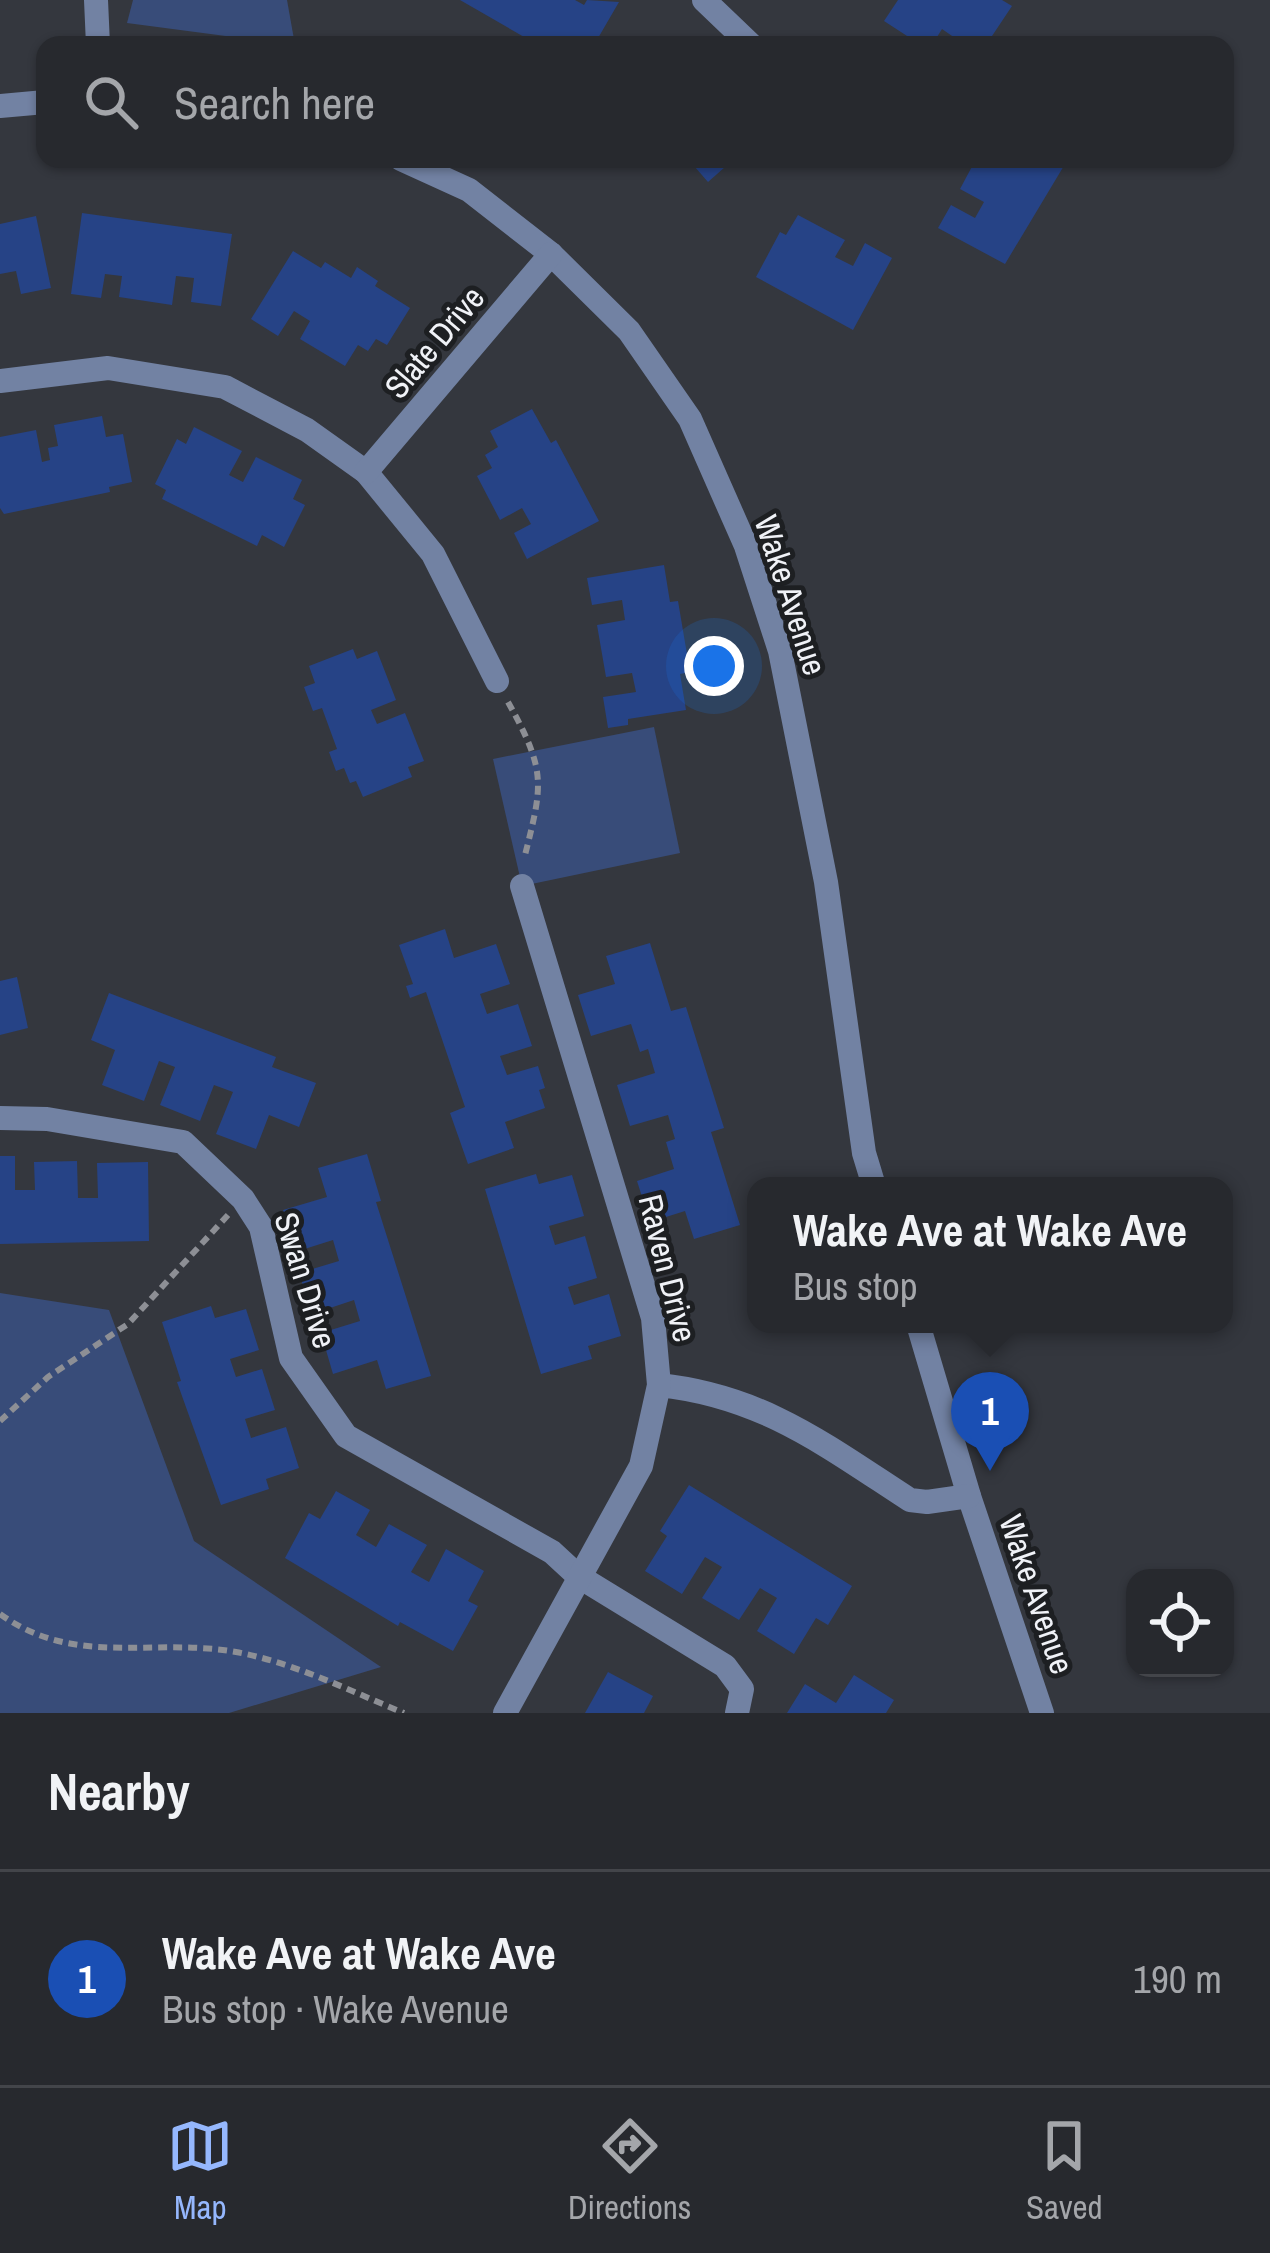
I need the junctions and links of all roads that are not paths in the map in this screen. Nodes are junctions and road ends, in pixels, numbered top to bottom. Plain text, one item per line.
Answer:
1 (96, 0) edge
2 (704, 0) edge
3 (98, 36) edge
4 (742, 36) edge
5 (36, 103) edge
6 (0, 106) edge
7 (421, 168) edge
8 (551, 254) junction
9 (0, 381) edge
10 (366, 472) junction
11 (497, 681) road end
12 (522, 886) road end
13 (0, 1118) edge
14 (871, 1177) edge
15 (921, 1333) edge
16 (659, 1385) junction
17 (969, 1496) junction
18 (578, 1576) junction
19 (505, 1713) edge
20 (737, 1713) edge
21 (1042, 1713) edge

1 - 3 street
2 - 4 street
5 - 6 street
7 - 8 street, Wake Avenue
8 - 10 street, Slate Drive
8 - 14 street, Wake Avenue
9 - 10 street
10 - 11 street
12 - 16 street, Raven Drive
13 - 18 street, Swan Drive
15 - 17 street, Wake Avenue
16 - 17 street, Wake Avenue
16 - 18 street, Raven Drive
17 - 21 street, Wake Avenue
18 - 19 street, Raven Drive
18 - 20 street, Swan Drive

